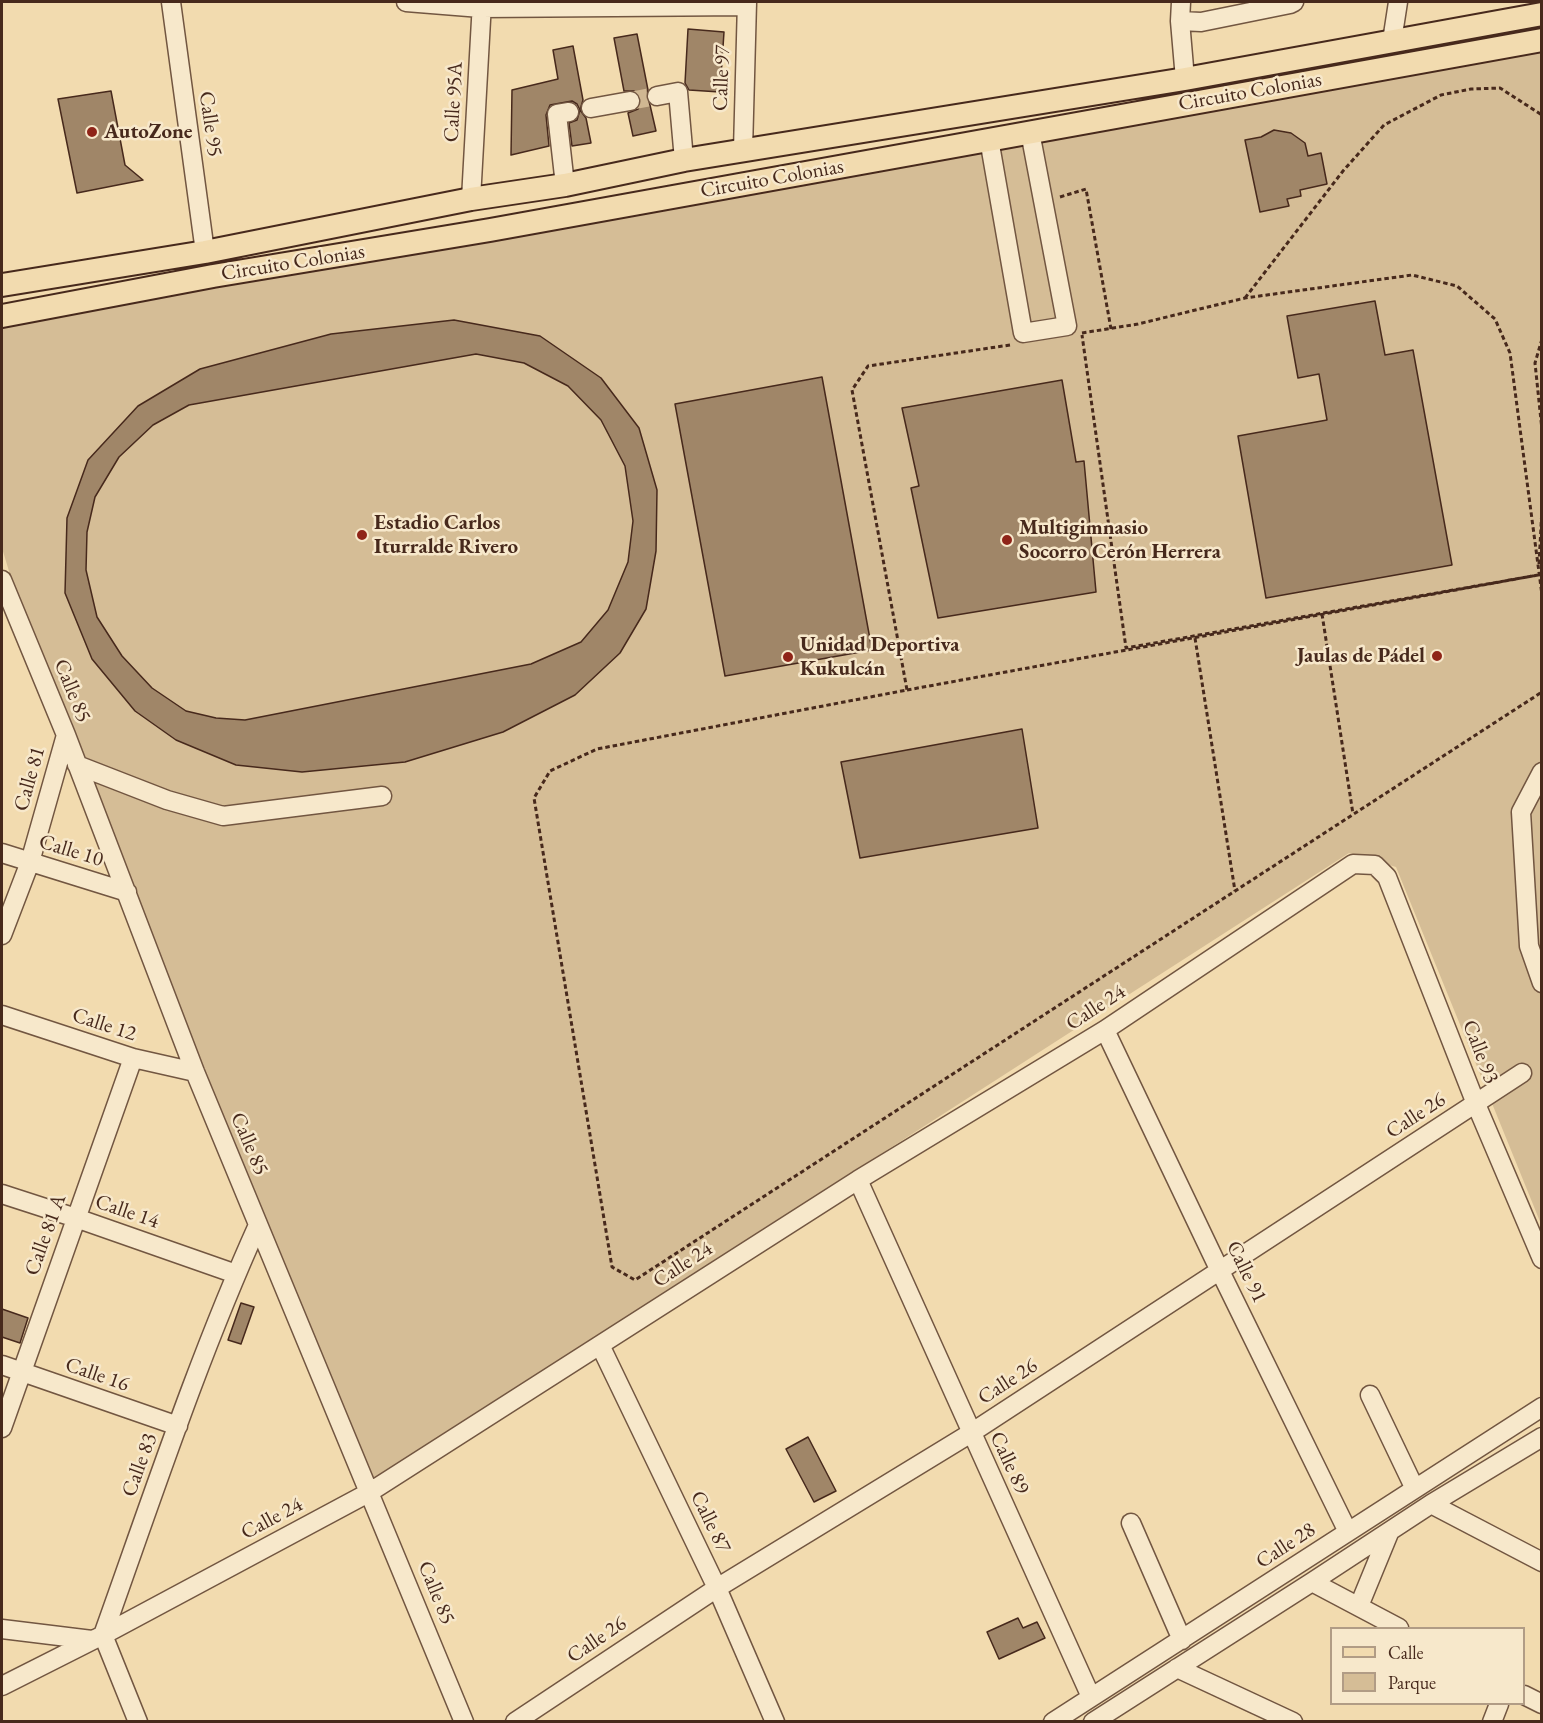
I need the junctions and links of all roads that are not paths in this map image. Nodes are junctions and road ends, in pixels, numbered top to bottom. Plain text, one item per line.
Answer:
1 (171, 2) edge
2 (406, 2) edge
3 (1181, 2) edge
4 (1294, 2) edge
5 (1398, 2) edge
6 (747, 4) edge
7 (481, 5) edge
8 (1542, 14) edge
9 (1180, 21) junction
10 (1541, 40) edge
11 (1392, 41) junction
12 (1185, 79) junction
13 (1089, 95) junction
14 (657, 96) tunnel mouth
15 (630, 101) tunnel mouth
16 (591, 108) dead end
17 (569, 111) dead end
18 (1094, 120) junction
19 (1030, 132) junction
20 (989, 139) junction
21 (743, 150) junction
22 (684, 160) junction
23 (565, 185) junction
24 (471, 199) junction
25 (205, 252) junction
26 (2, 285) edge
27 (2, 316) edge
28 (2, 580) edge
29 (66, 735) junction
30 (77, 765) junction
31 (1542, 772) edge
32 (382, 796) dead end
33 (2, 853) edge
34 (30, 862) junction
35 (1375, 865) joint
36 (127, 892) junction
37 (2, 935) edge
38 (1542, 983) edge
39 (2, 1015) edge
40 (1105, 1030) junction
41 (133, 1058) junction
42 (195, 1072) junction
43 (1522, 1073) dead end
44 (1476, 1104) junction
45 (858, 1180) junction
46 (2, 1194) edge
47 (76, 1218) junction
48 (258, 1225) junction
49 (1542, 1259) edge
50 (1219, 1269) junction
51 (236, 1274) junction
52 (600, 1345) junction
53 (2, 1365) edge
54 (21, 1372) junction
55 (1370, 1395) dead end
56 (1542, 1407) edge
57 (178, 1426) junction
58 (2, 1428) edge
59 (971, 1433) junction
60 (1542, 1437) edge
61 (1414, 1487) junction
62 (370, 1492) junction
63 (1431, 1504) junction
64 (1131, 1523) dead end
65 (1348, 1532) junction
66 (1389, 1533) junction
67 (1542, 1562) edge
68 (1312, 1582) junction
69 (717, 1588) junction
70 (1359, 1606) junction
71 (1396, 1627) edge
72 (2, 1629) edge
73 (97, 1638) junction
74 (1182, 1640) junction
75 (1177, 1668) junction
76 (2, 1686) edge
77 (1525, 1696) edge
78 (1091, 1697) junction
79 (1542, 1704) edge
80 (1499, 1705) edge
81 (138, 1722) edge
82 (464, 1722) edge
83 (515, 1722) edge
84 (775, 1722) edge
85 (1053, 1722) edge
86 (1093, 1722) edge
87 (1293, 1722) edge
88 (1491, 1722) edge

1 - 25 street, Calle 95
2 - 7 street
3 - 9 street
4 - 9 street
5 - 11 street
6 - 7 street
6 - 21 street, Calle 97
7 - 24 street, Calle 95A
8 - 11 main road, Circuito Colonias
9 - 12 street
10 - 18 main road, Circuito Colonias
11 - 12 main road, Circuito Colonias
12 - 13 main road, Circuito Colonias
13 - 18 main road
13 - 21 main road, Circuito Colonias
14 - 22 street
15 - 16 street
17 - 23 street
18 - 19 main road, Circuito Colonias
19 - 20 main road, Circuito Colonias
19 - 20 street
20 - 27 main road, Circuito Colonias
21 - 22 main road, Circuito Colonias
22 - 23 main road, Circuito Colonias
23 - 24 main road, Circuito Colonias
24 - 25 main road, Circuito Colonias
25 - 26 main road, Circuito Colonias
28 - 29 street, Calle 85
29 - 30 street, Calle 85
29 - 34 street, Calle 81
30 - 32 street
30 - 36 street, Calle 85
31 - 38 street
33 - 34 street, Calle 10
34 - 36 street, Calle 10
34 - 37 street, Calle 81
35 - 40 street, Calle 24
35 - 44 street, Calle 93
36 - 42 street, Calle 85
39 - 41 street, Calle 12
40 - 45 street, Calle 24
40 - 50 street, Calle 91
41 - 42 street, Calle 12
41 - 47 street, Calle 81 A
42 - 48 street, Calle 85
43 - 44 street, Calle 26
44 - 49 street, Calle 93
44 - 50 street, Calle 26
45 - 52 street, Calle 24
45 - 59 street, Calle 89
46 - 47 street, Calle 14
47 - 51 street, Calle 14
47 - 54 street, Calle 81 A
48 - 51 street, Calle 83
48 - 62 street, Calle 85
50 - 59 street, Calle 26
50 - 65 street, Calle 91
51 - 57 street, Calle 83
52 - 62 street, Calle 24
52 - 69 street, Calle 87
53 - 54 street, Calle 16
54 - 57 street, Calle 16
54 - 58 street, Calle 81 A
55 - 61 street
56 - 61 street, Calle 28
57 - 73 street, Calle 83
59 - 69 street, Calle 26
59 - 78 street, Calle 89
60 - 63 street
61 - 65 street, Calle 28
62 - 73 street, Calle 24
62 - 82 street, Calle 85
63 - 66 street
63 - 67 street
64 - 74 street
65 - 74 street, Calle 28
66 - 68 street
66 - 70 street
68 - 70 street
68 - 75 street
69 - 83 street, Calle 26
69 - 84 street, Calle 87
70 - 71 street
72 - 73 street
73 - 76 street, Calle 24
73 - 81 street
74 - 78 street, Calle 28
75 - 86 street
75 - 87 street
77 - 79 street
78 - 85 street, Calle 28
80 - 88 street

